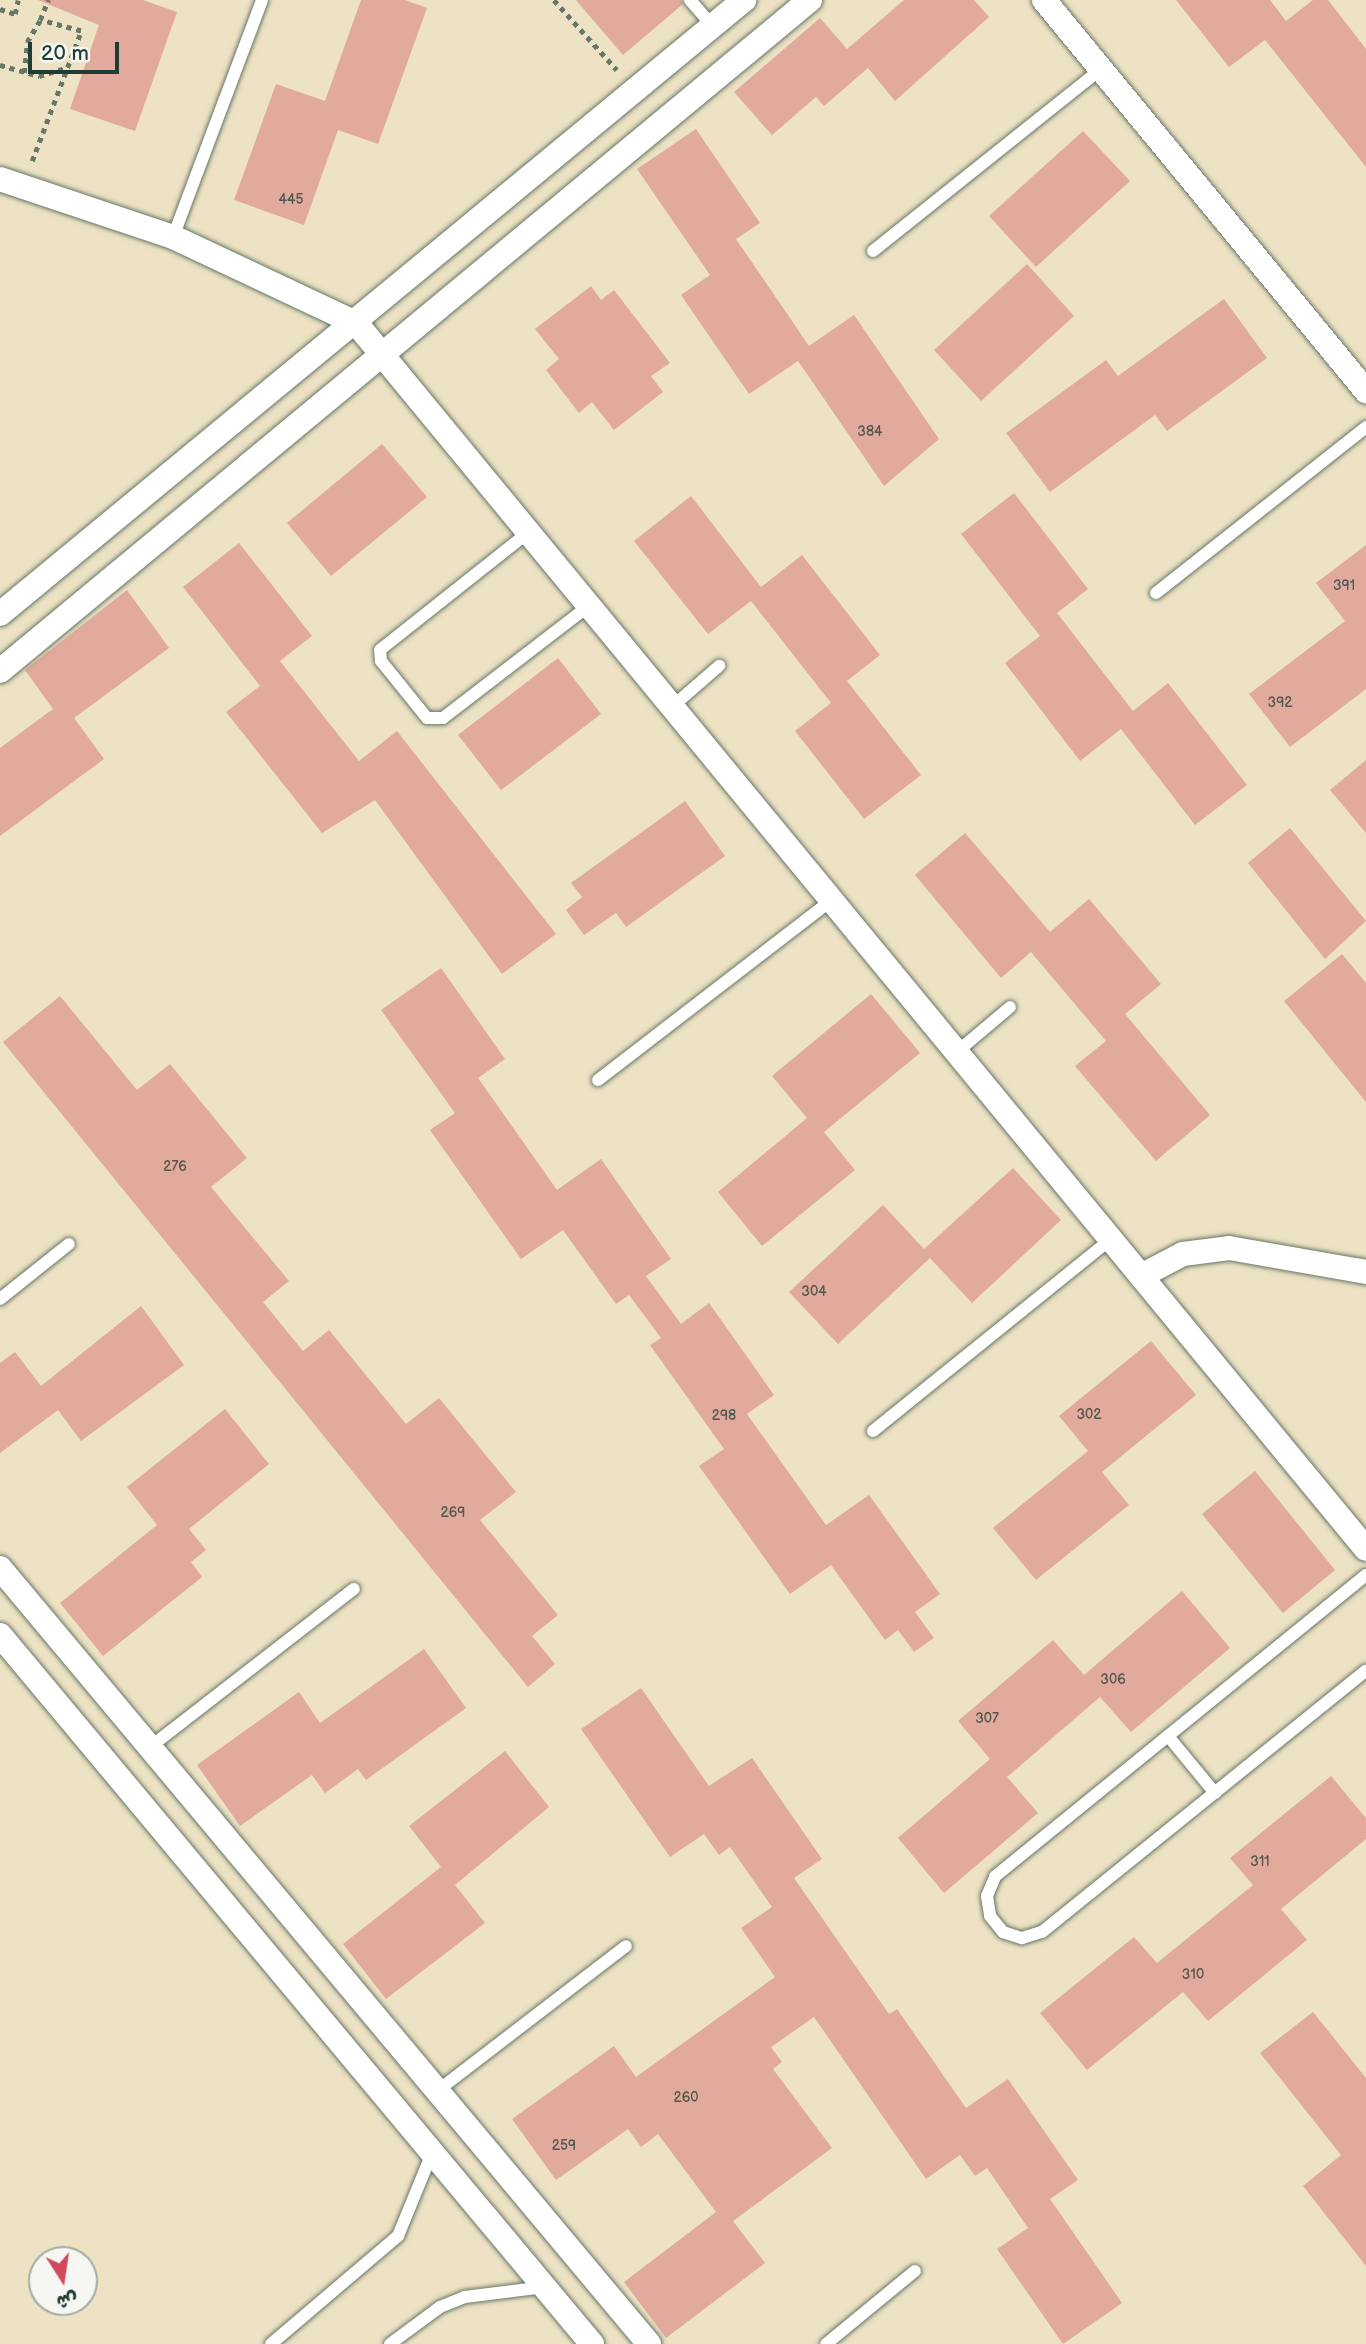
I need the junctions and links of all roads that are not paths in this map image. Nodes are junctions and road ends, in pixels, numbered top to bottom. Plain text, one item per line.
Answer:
1 (262, 0) edge
2 (690, 0) edge
3 (744, 0) edge
4 (810, 0) edge
5 (1044, 0) edge
6 (713, 26) junction
7 (1101, 69) junction
8 (12, 182) edge
9 (173, 237) junction
10 (873, 251) dead end
11 (356, 323) junction
12 (384, 353) junction
13 (1366, 391) edge
14 (1366, 427) edge
15 (530, 530) junction
16 (1156, 593) dead end
17 (591, 604) junction
18 (0, 614) edge
19 (719, 666) dead end
20 (0, 671) edge
21 (674, 705) junction
22 (833, 899) junction
23 (1010, 1007) dead end
24 (958, 1051) junction
25 (598, 1080) dead end
26 (1111, 1239) junction
27 (69, 1244) dead end
28 (1366, 1272) edge
29 (1141, 1276) junction
30 (0, 1299) edge
31 (873, 1432) dead end
32 (1366, 1549) edge
33 (0, 1568) edge
34 (1366, 1576) edge
35 (354, 1590) dead end
36 (0, 1635) edge
37 (1366, 1671) edge
38 (1168, 1737) junction
39 (150, 1747) junction
40 (1215, 1793) junction
41 (626, 1946) dead end
42 (437, 2091) junction
43 (432, 2153) junction
44 (915, 2271) dead end
45 (544, 2287) junction
46 (271, 2344) edge
47 (390, 2344) edge
48 (592, 2344) edge
49 (649, 2344) edge
50 (826, 2344) edge

1 - 9 lane
2 - 6 lane
3 - 6 street
4 - 12 street
5 - 7 street
6 - 11 street
7 - 10 lane
7 - 13 street
8 - 9 street
9 - 11 street
11 - 12 street
11 - 18 street
12 - 15 street
12 - 20 street
14 - 16 lane
15 - 17 street
15 - 17 lane
17 - 21 street
19 - 21 lane
21 - 22 street
22 - 24 street
22 - 25 lane
23 - 24 lane
24 - 26 street
26 - 29 street
26 - 31 lane
27 - 30 lane
28 - 29 street
29 - 32 street
33 - 39 street
34 - 38 lane
35 - 39 lane
36 - 43 street
37 - 40 lane
38 - 40 lane
38 - 40 lane
39 - 42 street
41 - 42 lane
42 - 49 street
43 - 45 street
43 - 46 lane
44 - 50 lane
45 - 47 lane
45 - 48 street

